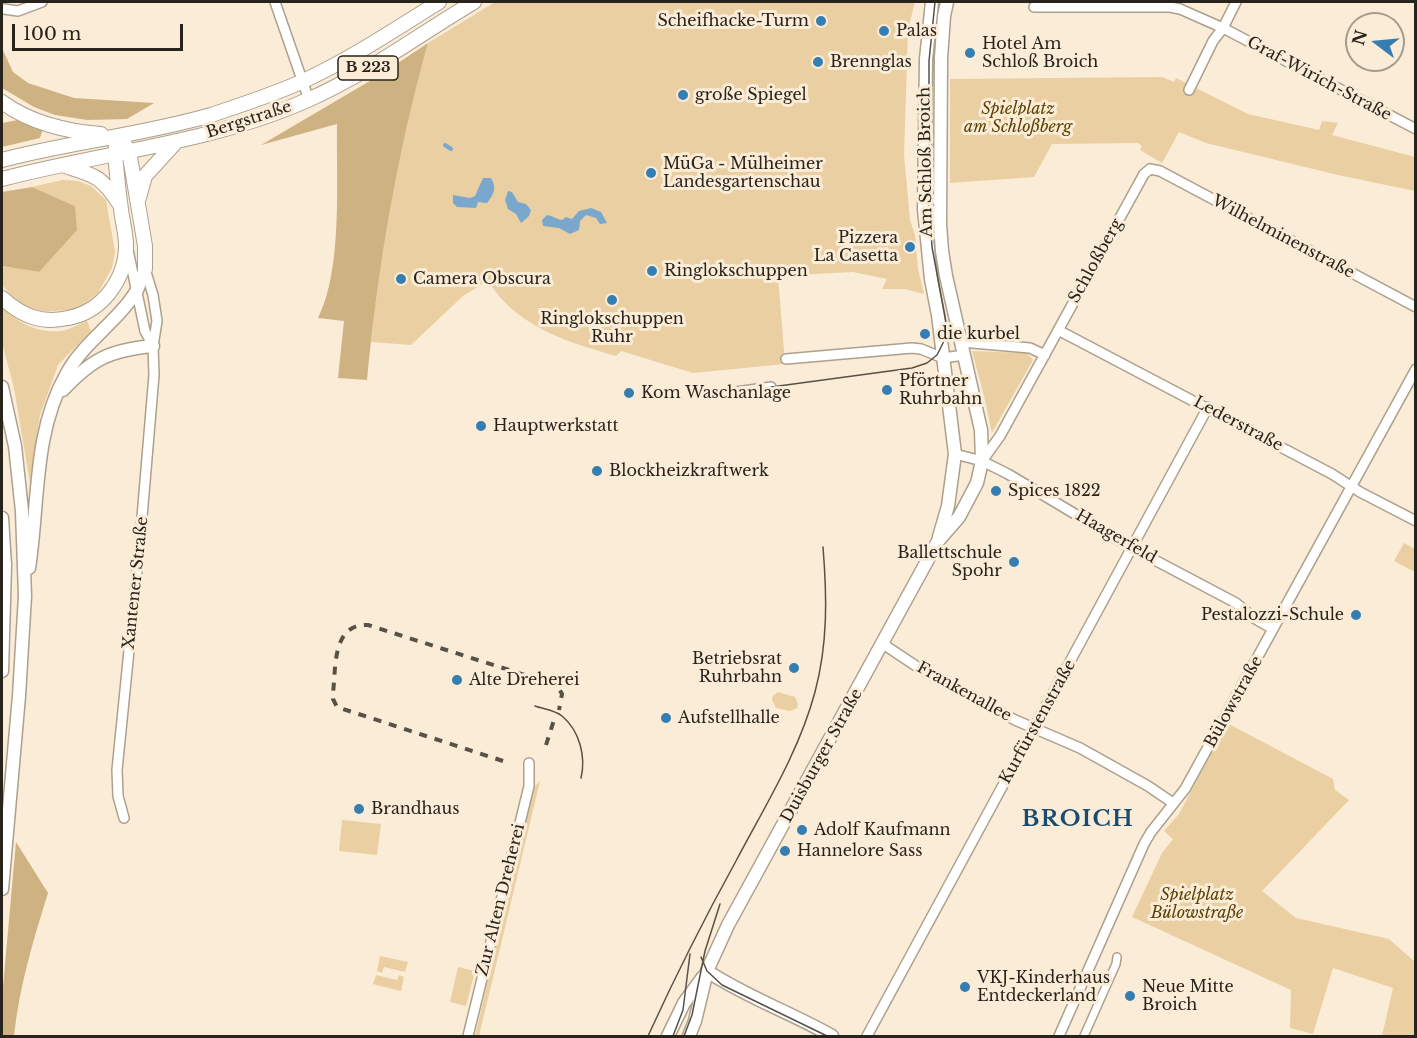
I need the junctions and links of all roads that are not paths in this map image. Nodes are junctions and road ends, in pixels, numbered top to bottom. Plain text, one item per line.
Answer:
1 (42, 2) edge
2 (275, 2) edge
3 (439, 2) edge
4 (474, 2) edge
5 (932, 2) edge
6 (947, 2) edge
7 (1236, 2) edge
8 (16, 6) edge
9 (1034, 7) dead end
10 (4, 9) dead end
11 (1223, 28) junction
12 (302, 81) junction
13 (1189, 90) dead end
14 (309, 100) junction
15 (2, 102) edge
16 (1416, 129) edge
17 (119, 135) junction
18 (175, 143) junction
19 (129, 151) junction
20 (114, 154) junction
21 (2, 160) edge
22 (60, 164) junction
23 (1150, 169) joint
24 (2, 179) edge
25 (137, 203) junction
26 (120, 206) junction
27 (126, 245) junction
28 (145, 269) junction
29 (137, 290) junction
30 (2, 298) edge
31 (1416, 308) edge
32 (1058, 330) junction
33 (961, 342) junction
34 (153, 346) junction
35 (964, 355) junction
36 (1045, 355) junction
37 (943, 358) junction
38 (786, 359) dead end
39 (1416, 369) edge
40 (2, 387) edge
41 (771, 387) dead end
42 (736, 392) dead end
43 (54, 399) junction
44 (1208, 407) junction
45 (955, 454) junction
46 (982, 461) junction
47 (1351, 487) junction
48 (2, 518) edge
49 (1416, 521) edge
50 (938, 541) junction
51 (1132, 548) junction
52 (25, 596) junction
53 (1273, 629) junction
54 (883, 644) junction
55 (2, 671) edge
56 (1034, 729) junction
57 (529, 763) dead end
58 (1173, 803) junction
59 (124, 818) dead end
60 (2, 889) edge
61 (1117, 957) dead end
62 (707, 971) junction
63 (468, 1036) edge
64 (668, 1036) edge
65 (689, 1036) edge
66 (832, 1036) edge
67 (867, 1036) edge
68 (1059, 1036) edge
69 (1084, 1036) edge

1 - 8 street
2 - 12 street
3 - 12 main road, Bergstraße / B 223
4 - 14 main road, Bergstraße / B 223
5 - 37 main road, Am Schloß Broich
6 - 33 main road, Am Schloß Broich
7 - 11 street
8 - 10 street
9 - 11 street, Graf-Wirich-Straße
11 - 13 street
11 - 16 street, Graf-Wirich-Straße
12 - 14 street
12 - 17 main road, Bergstraße / B 223
14 - 18 main road, Bergstraße / B 223
15 - 17 main road
17 - 19 main road
17 - 20 main road
17 - 21 main road, Bergstraße
18 - 19 main road, Bergstraße / B 223
18 - 25 main road
19 - 20 main road, Bergstraße / B 223
19 - 25 main road
20 - 22 main road, Bergstraße / B 223
20 - 26 main road
22 - 24 main road, Bergstraße / B 223
22 - 26 main road
23 - 31 street, Wilhelminenstraße
23 - 32 street, Schloßberg
25 - 28 main road
26 - 27 main road
27 - 29 street, Xantener Straße
27 - 30 main road
28 - 29 main road
28 - 34 street, Xantener Straße
29 - 34 street, Xantener Straße
29 - 43 main road
32 - 36 street, Schloßberg
32 - 44 street, Lederstraße
33 - 35 main road, Am Schloß Broich
33 - 36 street
34 - 43 main road
34 - 59 street, Xantener Straße
35 - 37 street
35 - 46 main road, Am Schloß Broich
36 - 46 street, Schloßberg
37 - 38 street
37 - 45 main road, Am Schloß Broich
39 - 47 street, Bülowstraße
40 - 52 main road
41 - 42 street
43 - 52 main road
44 - 47 street, Lederstraße
44 - 51 street, Kurfürstenstraße
45 - 46 street, Haagerfeld
45 - 50 main road, Duisburger Straße
46 - 50 main road, Duisburger Straße
46 - 51 street, Haagerfeld
47 - 49 street, Lederstraße
47 - 53 street, Bülowstraße
48 - 55 main road
50 - 54 main road, Duisburger Straße
51 - 53 street, Haagerfeld
51 - 56 street, Kurfürstenstraße
52 - 60 main road
53 - 58 street, Bülowstraße
54 - 56 street, Frankenallee
54 - 62 main road, Duisburger Straße
56 - 58 street, Frankenallee
56 - 67 street, Kurfürstenstraße
57 - 63 street, Zur Alten Dreherei
58 - 68 street, Bülowstraße
61 - 69 street
62 - 64 main road, Duisburger Straße
62 - 65 main road, Duisburger Straße
62 - 66 main road

